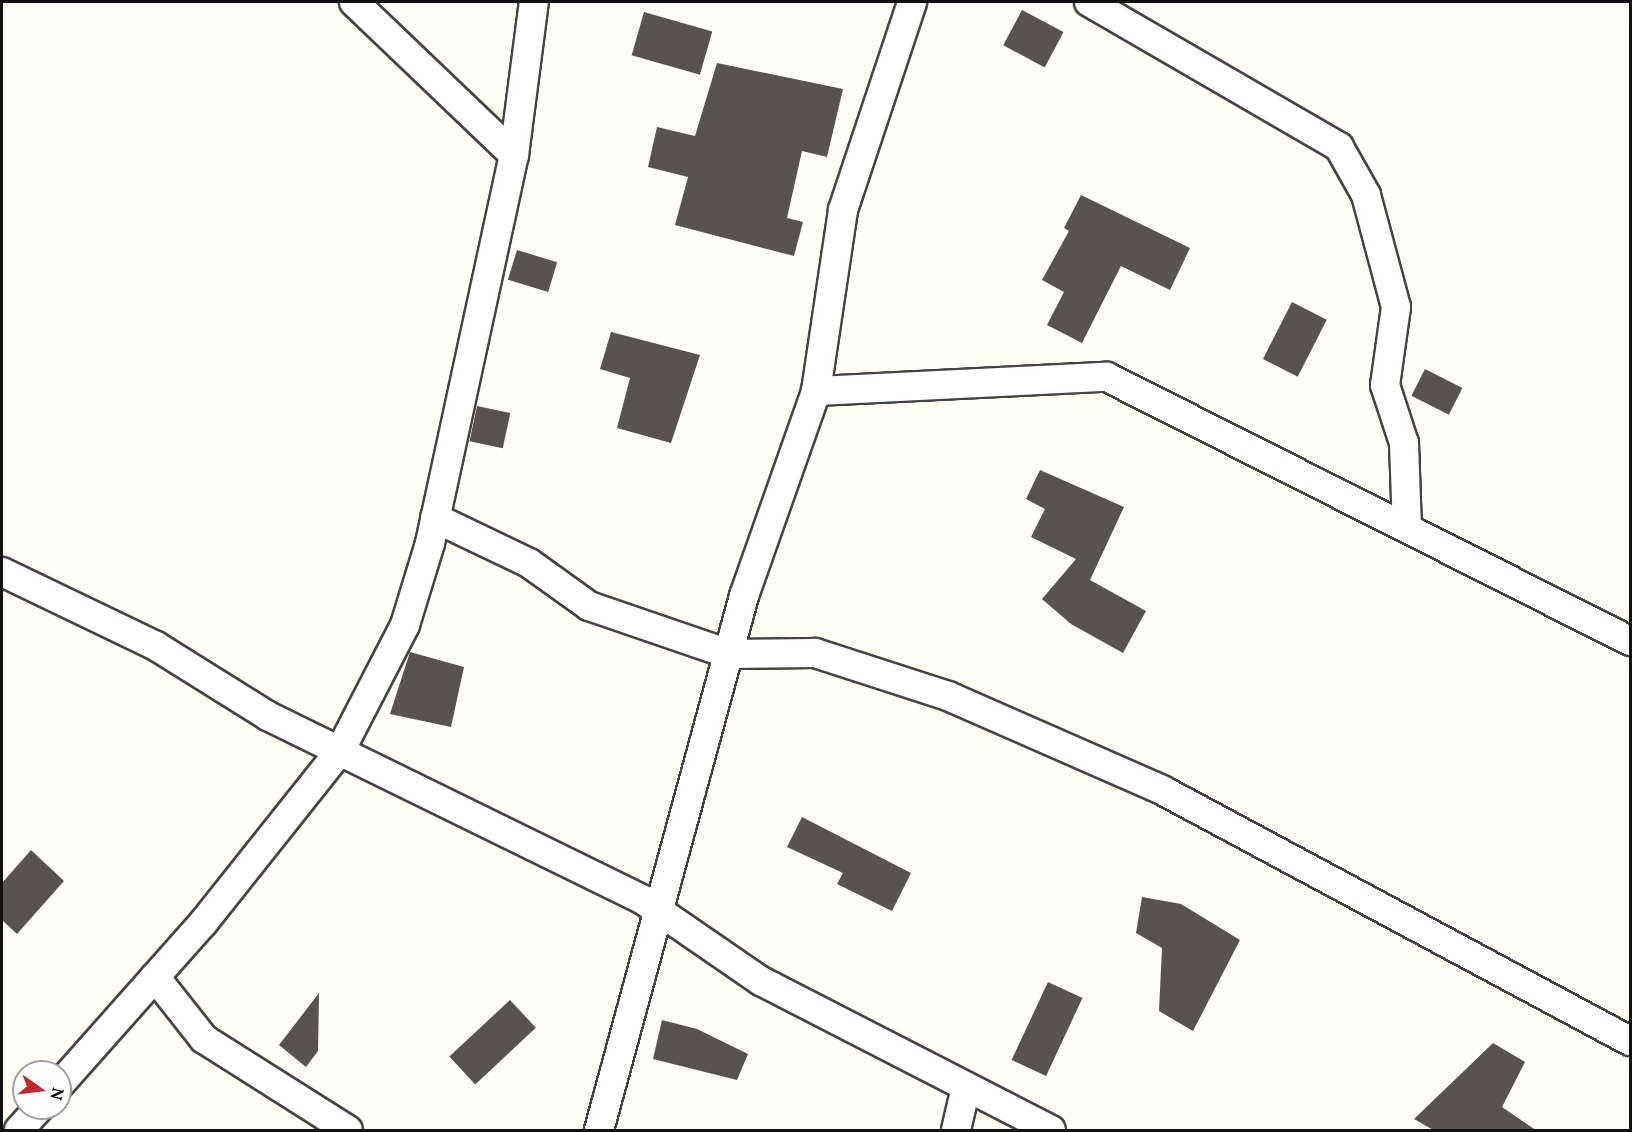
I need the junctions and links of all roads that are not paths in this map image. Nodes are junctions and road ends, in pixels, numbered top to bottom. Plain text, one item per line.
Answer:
1 (354, 2) edge
2 (534, 2) edge
3 (912, 2) edge
4 (1089, 2) edge
5 (514, 155) junction
6 (816, 391) junction
7 (435, 518) junction
8 (1407, 528) junction
9 (2, 572) edge
10 (1630, 640) edge
11 (729, 654) junction
12 (340, 751) junction
13 (659, 909) junction
14 (154, 977) junction
15 (1630, 1041) edge
16 (72, 1070) edge
17 (966, 1087) junction
18 (348, 1131) edge
19 (599, 1131) edge
20 (956, 1131) edge
21 (1051, 1131) edge

1 - 5 street
2 - 5 street
3 - 6 street
4 - 8 street
5 - 7 street
6 - 8 street
6 - 11 street
7 - 11 street
7 - 12 street
8 - 10 street
9 - 12 street
11 - 13 street
11 - 15 street
12 - 13 street
12 - 14 street
13 - 17 street
13 - 19 street
14 - 16 street
14 - 18 street
17 - 20 street
17 - 21 street

